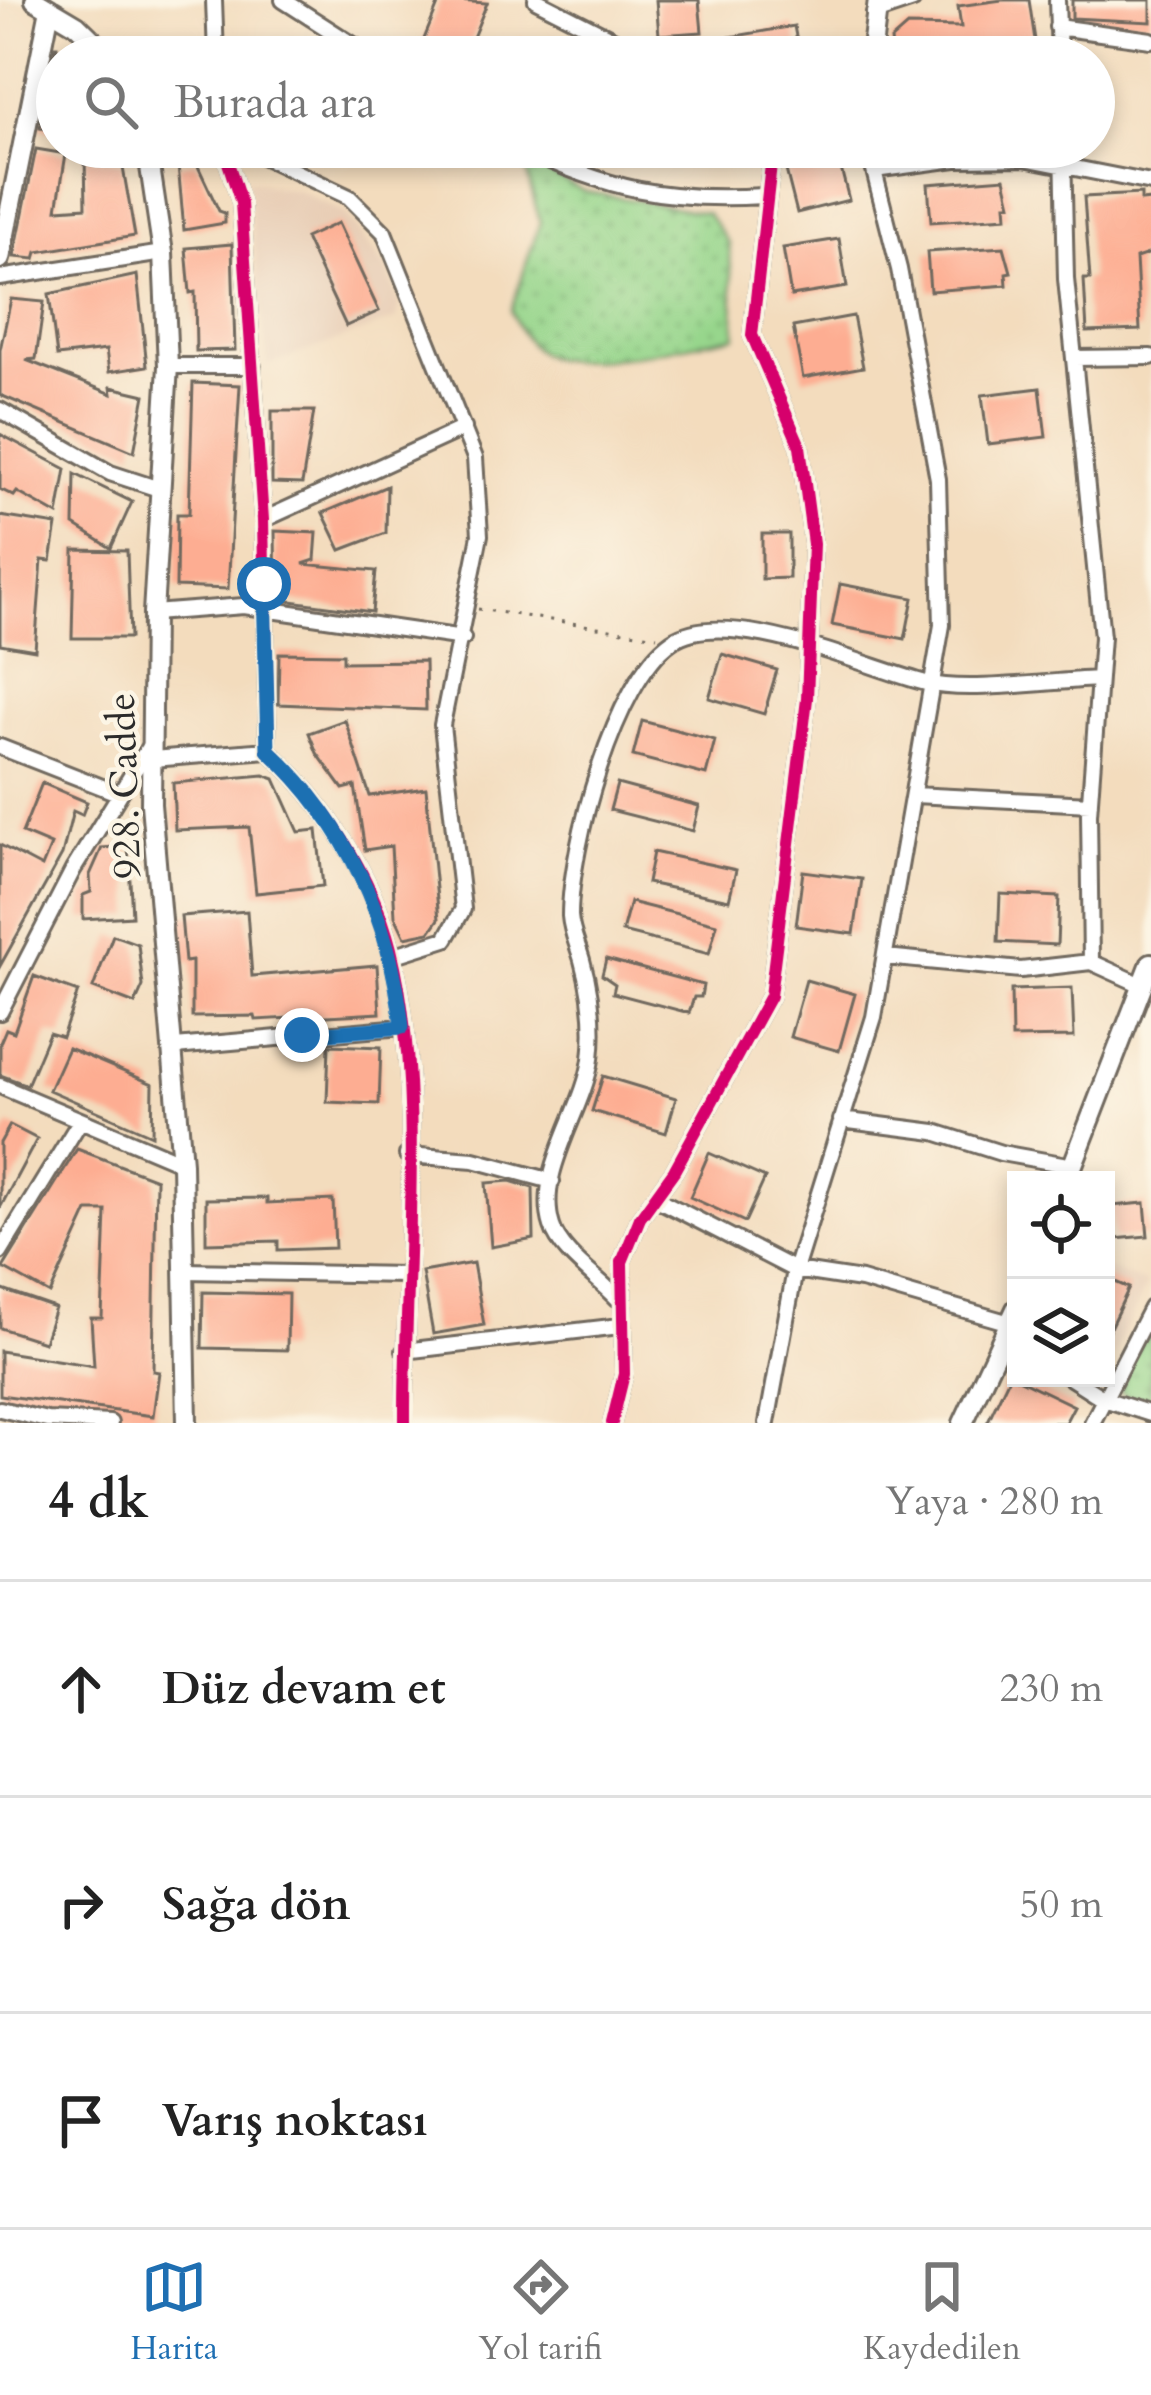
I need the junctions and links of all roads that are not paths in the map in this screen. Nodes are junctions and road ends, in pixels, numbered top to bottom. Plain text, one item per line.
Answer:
1 (214, 0) edge
2 (283, 0) edge
3 (536, 0) edge
4 (913, 0) edge
5 (1058, 0) edge
6 (43, 4) edge
7 (876, 6) edge
8 (1057, 27) junction
9 (38, 36) edge
10 (88, 36) edge
11 (215, 36) edge
12 (339, 36) edge
13 (607, 36) edge
14 (873, 36) edge
15 (1058, 36) edge
16 (1151, 40) edge
17 (36, 46) edge
18 (150, 168) edge
19 (230, 168) edge
20 (288, 168) edge
21 (563, 168) edge
22 (769, 168) edge
23 (889, 168) edge
24 (1064, 168) joint
25 (874, 170) joint
26 (1151, 183) edge
27 (763, 196) junction
28 (163, 253) junction
29 (0, 259) edge
30 (0, 278) edge
31 (1151, 357) edge
32 (1074, 358) junction
33 (168, 366) junction
34 (253, 366) junction
35 (0, 410) edge
36 (464, 428) junction
37 (159, 489) junction
38 (263, 520) junction
39 (265, 610) junction
40 (153, 614) junction
41 (463, 638) junction
42 (809, 649) junction
43 (1099, 680) junction
44 (933, 685) junction
45 (0, 747) edge
46 (152, 750) junction
47 (268, 750) junction
48 (120, 794) junction
49 (914, 795) junction
50 (1090, 803) junction
51 (392, 956) junction
52 (885, 957) junction
53 (1091, 962) junction
54 (1151, 963) edge
55 (1144, 986) junction
56 (0, 1012) edge
57 (402, 1027) junction
58 (175, 1047) junction
59 (0, 1086) edge
60 (841, 1120) junction
61 (79, 1123) junction
62 (407, 1155) junction
63 (182, 1163) junction
64 (1063, 1171) edge
65 (1071, 1171) edge
66 (552, 1181) junction
67 (655, 1198) junction
68 (0, 1252) edge
69 (185, 1270) junction
70 (795, 1270) junction
71 (405, 1275) junction
72 (619, 1299) junction
73 (1151, 1308) edge
74 (620, 1326) junction
75 (1007, 1326) edge
76 (1007, 1338) edge
77 (404, 1351) junction
78 (1085, 1387) edge
79 (1104, 1399) junction
80 (0, 1408) edge
81 (1151, 1414) edge
82 (48, 1422) edge
83 (110, 1423) edge
84 (187, 1423) edge
85 (405, 1423) edge
86 (612, 1423) edge
87 (767, 1423) edge
88 (963, 1423) edge
89 (1092, 1423) edge

1 - 11 street
2 - 12 street
3 - 13 street
4 - 7 street
5 - 8 street
6 - 9 street
6 - 10 street
7 - 14 street
8 - 15 street
8 - 16 street
17 - 29 street
18 - 28 street, 928. Cadde
19 - 34 street
20 - 36 street
21 - 27 street
22 - 27 street
23 - 25 street
24 - 26 street
24 - 32 street
25 - 44 street
27 - 42 street
28 - 30 street
28 - 33 street, 928. Cadde
31 - 32 street
32 - 43 street
33 - 34 street
33 - 37 street, 928. Cadde
34 - 38 street
35 - 37 street
36 - 38 street
36 - 41 street
37 - 40 street, 928. Cadde
38 - 39 street
39 - 40 street
39 - 41 street
39 - 47 street
40 - 46 street, 928. Cadde
41 - 51 street
42 - 44 street
42 - 66 street
42 - 67 street
43 - 44 street
43 - 50 street
44 - 49 street
45 - 48 street
46 - 47 street
46 - 48 street
46 - 58 street, 928. Cadde
47 - 51 street
48 - 56 street
49 - 50 street
49 - 52 street
50 - 53 street
51 - 57 street
52 - 53 street
52 - 60 street
53 - 55 street
54 - 55 street
55 - 65 street
57 - 58 street
57 - 62 street
58 - 63 street, 928. Cadde
59 - 61 street
60 - 64 street
60 - 70 street
61 - 63 street
61 - 68 street
62 - 66 street
62 - 71 street
63 - 69 street, 928. Cadde
66 - 72 street
67 - 70 street
67 - 72 street
69 - 71 street
69 - 84 street, 928. Cadde
70 - 75 street
70 - 87 street
71 - 77 street
72 - 74 street
73 - 79 street
74 - 77 street
74 - 86 street
76 - 88 street
77 - 85 street
78 - 79 street
79 - 81 street
79 - 89 street
80 - 82 street
82 - 83 street

